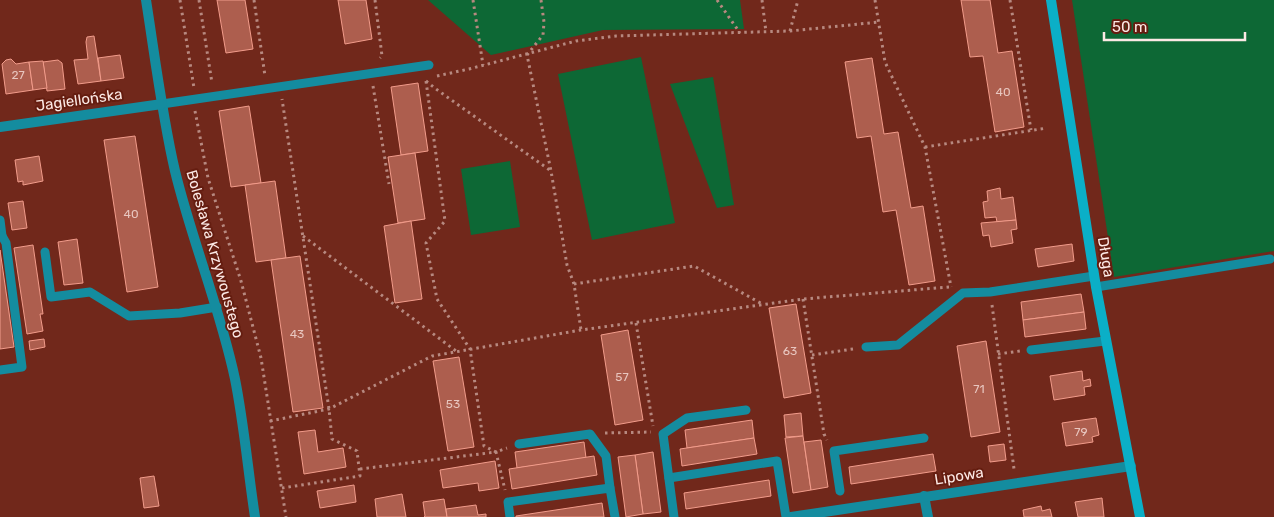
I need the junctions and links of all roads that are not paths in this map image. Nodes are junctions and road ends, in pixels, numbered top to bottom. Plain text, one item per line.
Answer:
1 (146, 0) edge
2 (1052, 0) edge
3 (429, 65) dead end
4 (162, 104) junction
5 (0, 127) edge
6 (0, 220) edge
7 (1, 236) edge
8 (45, 252) dead end
9 (1270, 259) dead end
10 (1094, 276) junction
11 (1096, 287) junction
12 (217, 308) junction
13 (1105, 340) junction
14 (866, 347) road end
15 (1031, 350) road end
16 (0, 370) edge
17 (746, 410) dead end
18 (924, 438) dead end
19 (519, 444) road end
20 (1131, 466) junction
21 (669, 478) junction
22 (610, 488) junction
23 (840, 491) dead end
24 (924, 496) junction
25 (255, 517) edge
26 (510, 517) edge
27 (615, 517) edge
28 (674, 517) edge
29 (786, 517) edge
30 (791, 517) edge
31 (928, 517) edge
32 (1140, 517) edge

1 - 4 street, Bolesława Krzywoustego
2 - 10 street, Długa
3 - 4 lane
4 - 5 street, Jagiellońska
4 - 12 street, Bolesława Krzywoustego
6 - 7 lane
7 - 16 lane
8 - 12 lane
9 - 11 lane
10 - 11 street, Długa
10 - 14 lane
11 - 13 street, Długa
12 - 25 street, Bolesława Krzywoustego
13 - 15 lane
13 - 20 street, Długa
17 - 21 lane
18 - 23 lane
19 - 22 lane
20 - 24 street, Lipowa
20 - 32 street, Długa
21 - 28 lane
21 - 29 lane
22 - 26 lane
22 - 27 lane
24 - 30 street, Lipowa
24 - 31 street

